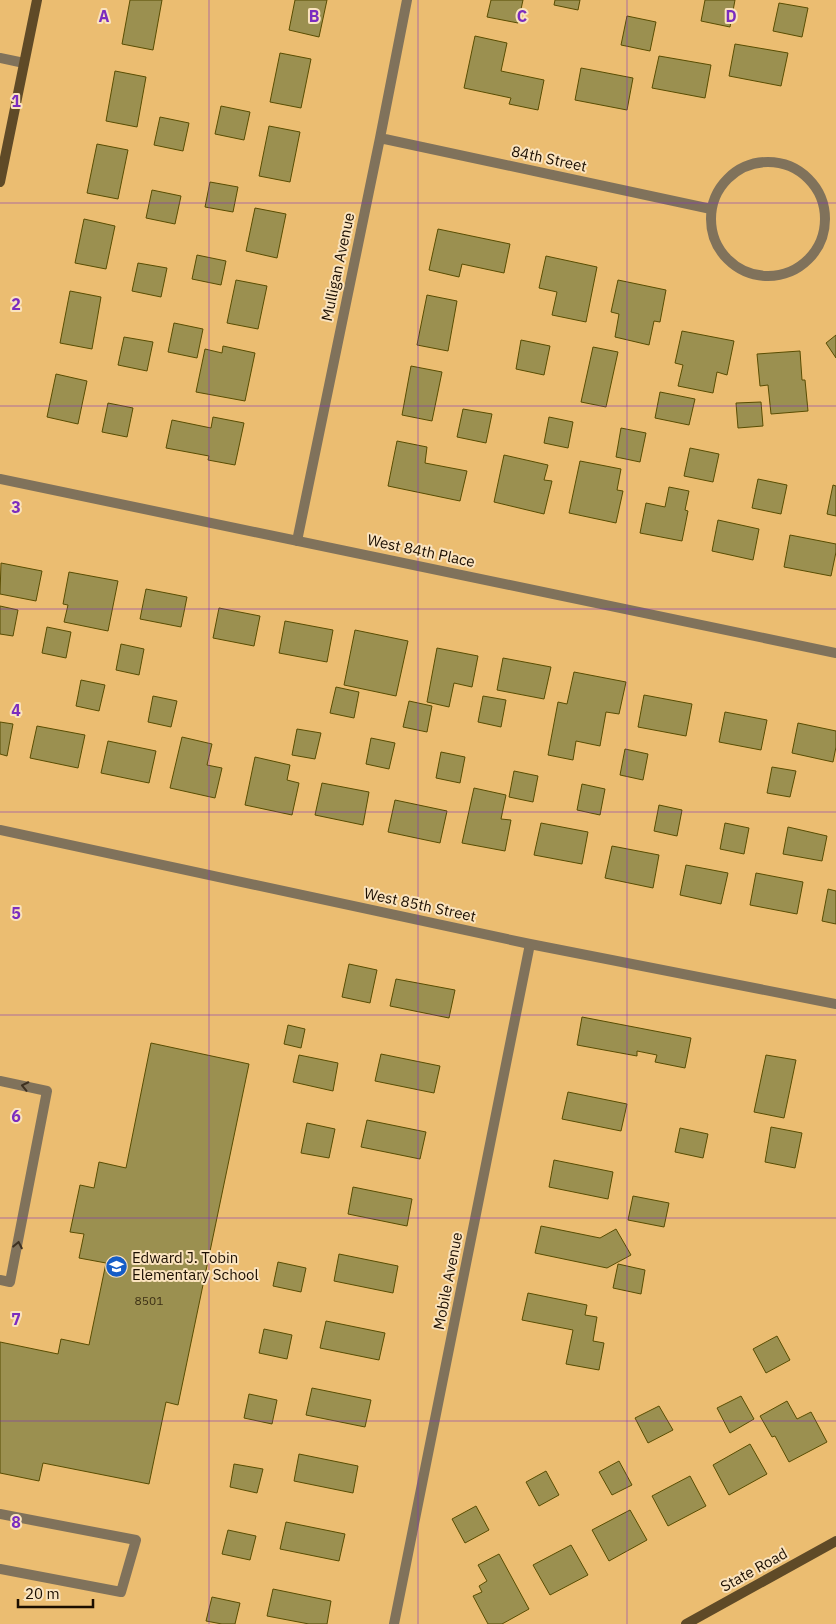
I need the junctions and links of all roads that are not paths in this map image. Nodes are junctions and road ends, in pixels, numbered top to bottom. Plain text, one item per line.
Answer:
1 (37, 0) edge
2 (407, 0) edge
3 (0, 58) edge
4 (24, 63) junction
5 (380, 138) junction
6 (0, 182) edge
7 (711, 209) junction
8 (0, 480) edge
9 (297, 541) junction
10 (836, 653) edge
11 (0, 830) edge
12 (530, 944) junction
13 (836, 1004) edge
14 (0, 1081) edge
15 (0, 1280) edge
16 (0, 1514) edge
17 (836, 1542) edge
18 (0, 1569) edge
19 (394, 1624) edge
20 (686, 1624) edge

1 - 4 street
2 - 5 street, Mulligan Avenue
3 - 4 street
4 - 6 street
5 - 7 street, 84th Street
5 - 9 street, Mulligan Avenue
7 - 7 street
8 - 9 street, West 84th Place
9 - 10 street, West 84th Place
11 - 12 street, West 85th Street
12 - 13 street, West 85th Street
12 - 19 street, Mobile Avenue
15 -> 14 street
16 - 18 street
17 - 20 street, State Road

